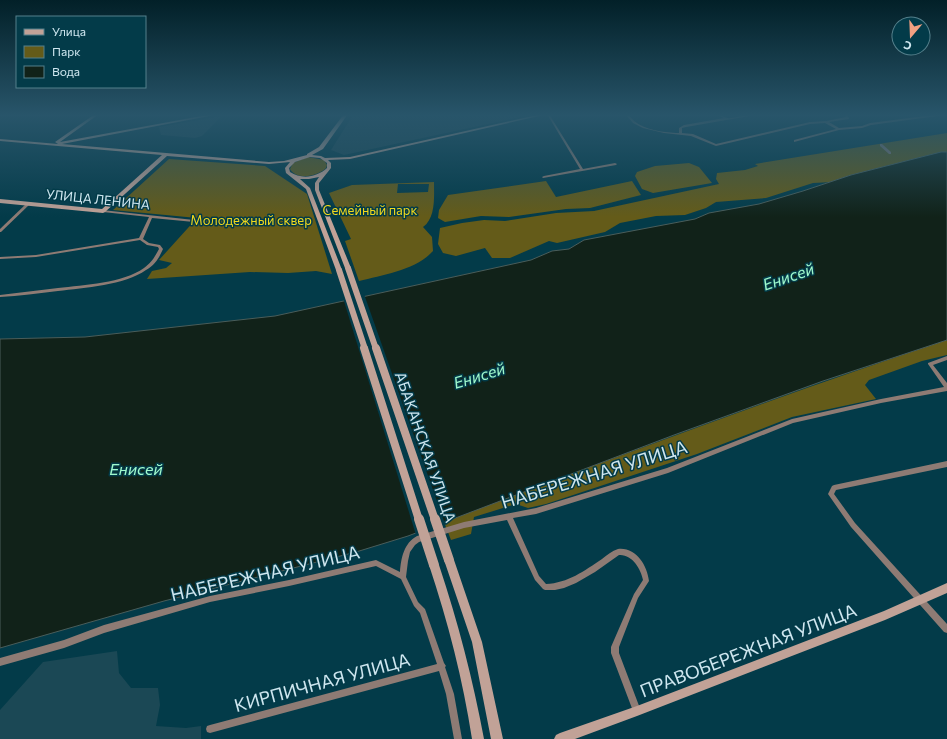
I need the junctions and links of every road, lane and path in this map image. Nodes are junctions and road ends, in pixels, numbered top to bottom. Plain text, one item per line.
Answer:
1 (104, 148) edge
2 (320, 148) edge
3 (321, 148) edge
4 (393, 148) edge
5 (569, 148) edge
6 (884, 148) edge
7 (890, 153) dead end
8 (166, 154) junction
9 (300, 158) junction
10 (325, 158) junction
11 (350, 158) junction
12 (269, 163) junction
13 (615, 164) dead end
14 (327, 170) junction
15 (582, 170) junction
16 (290, 175) junction
17 (544, 177) dead end
18 (0, 200) edge
19 (28, 204) junction
20 (103, 211) junction
21 (151, 216) junction
22 (194, 220) dead end
23 (0, 231) edge
24 (141, 239) junction
25 (0, 258) edge
26 (0, 296) edge
27 (947, 358) edge
28 (947, 388) edge
29 (947, 464) edge
30 (509, 517) junction
31 (403, 577) junction
32 (947, 588) edge
33 (919, 599) junction
34 (947, 629) edge
35 (0, 662) edge
36 (442, 666) junction
37 (637, 711) junction
38 (210, 729) dead end
39 (458, 739) edge
40 (478, 739) edge
41 (497, 739) edge
42 (560, 739) edge

1 - 8 main road
2 - 9 main road
3 - 10 main road
4 - 11 main road
5 - 15 street
6 - 7 street
8 - 12 main road
8 - 20 main road
9 - 10 main road
9 - 12 main road
9 - 16 main road
10 - 11 main road
10 - 14 main road
11 - 14 main road
12 - 16 main road
13 - 15 street
14 - 16 main road
14 - 41 main road, АБАКАНСКАЯ УЛИЦА, bridge
15 - 17 street
16 - 40 main road, АБАКАНСКАЯ УЛИЦА, bridge
18 - 19 main road, УЛИЦА ЛЕНИНА
19 - 20 main road, УЛИЦА ЛЕНИНА
19 - 23 street
20 - 21 street, УЛИЦА ЛЕНИНА
21 - 22 street, УЛИЦА ЛЕНИНА
21 - 24 street
24 - 25 street
24 - 26 street
27 - 28 street
28 - 30 street, НАБЕРЕЖНАЯ УЛИЦА
29 - 33 street
30 - 31 street, НАБЕРЕЖНАЯ УЛИЦА
30 - 37 street
31 - 35 street, НАБЕРЕЖНАЯ УЛИЦА
31 - 36 street
32 - 33 main road, ПРАВОБЕРЕЖНАЯ УЛИЦА
33 - 34 street
33 - 37 main road, ПРАВОБЕРЕЖНАЯ УЛИЦА
36 - 38 street, КИРПИЧНАЯ УЛИЦА
36 - 39 street
37 - 42 main road, ПРАВОБЕРЕЖНАЯ УЛИЦА

